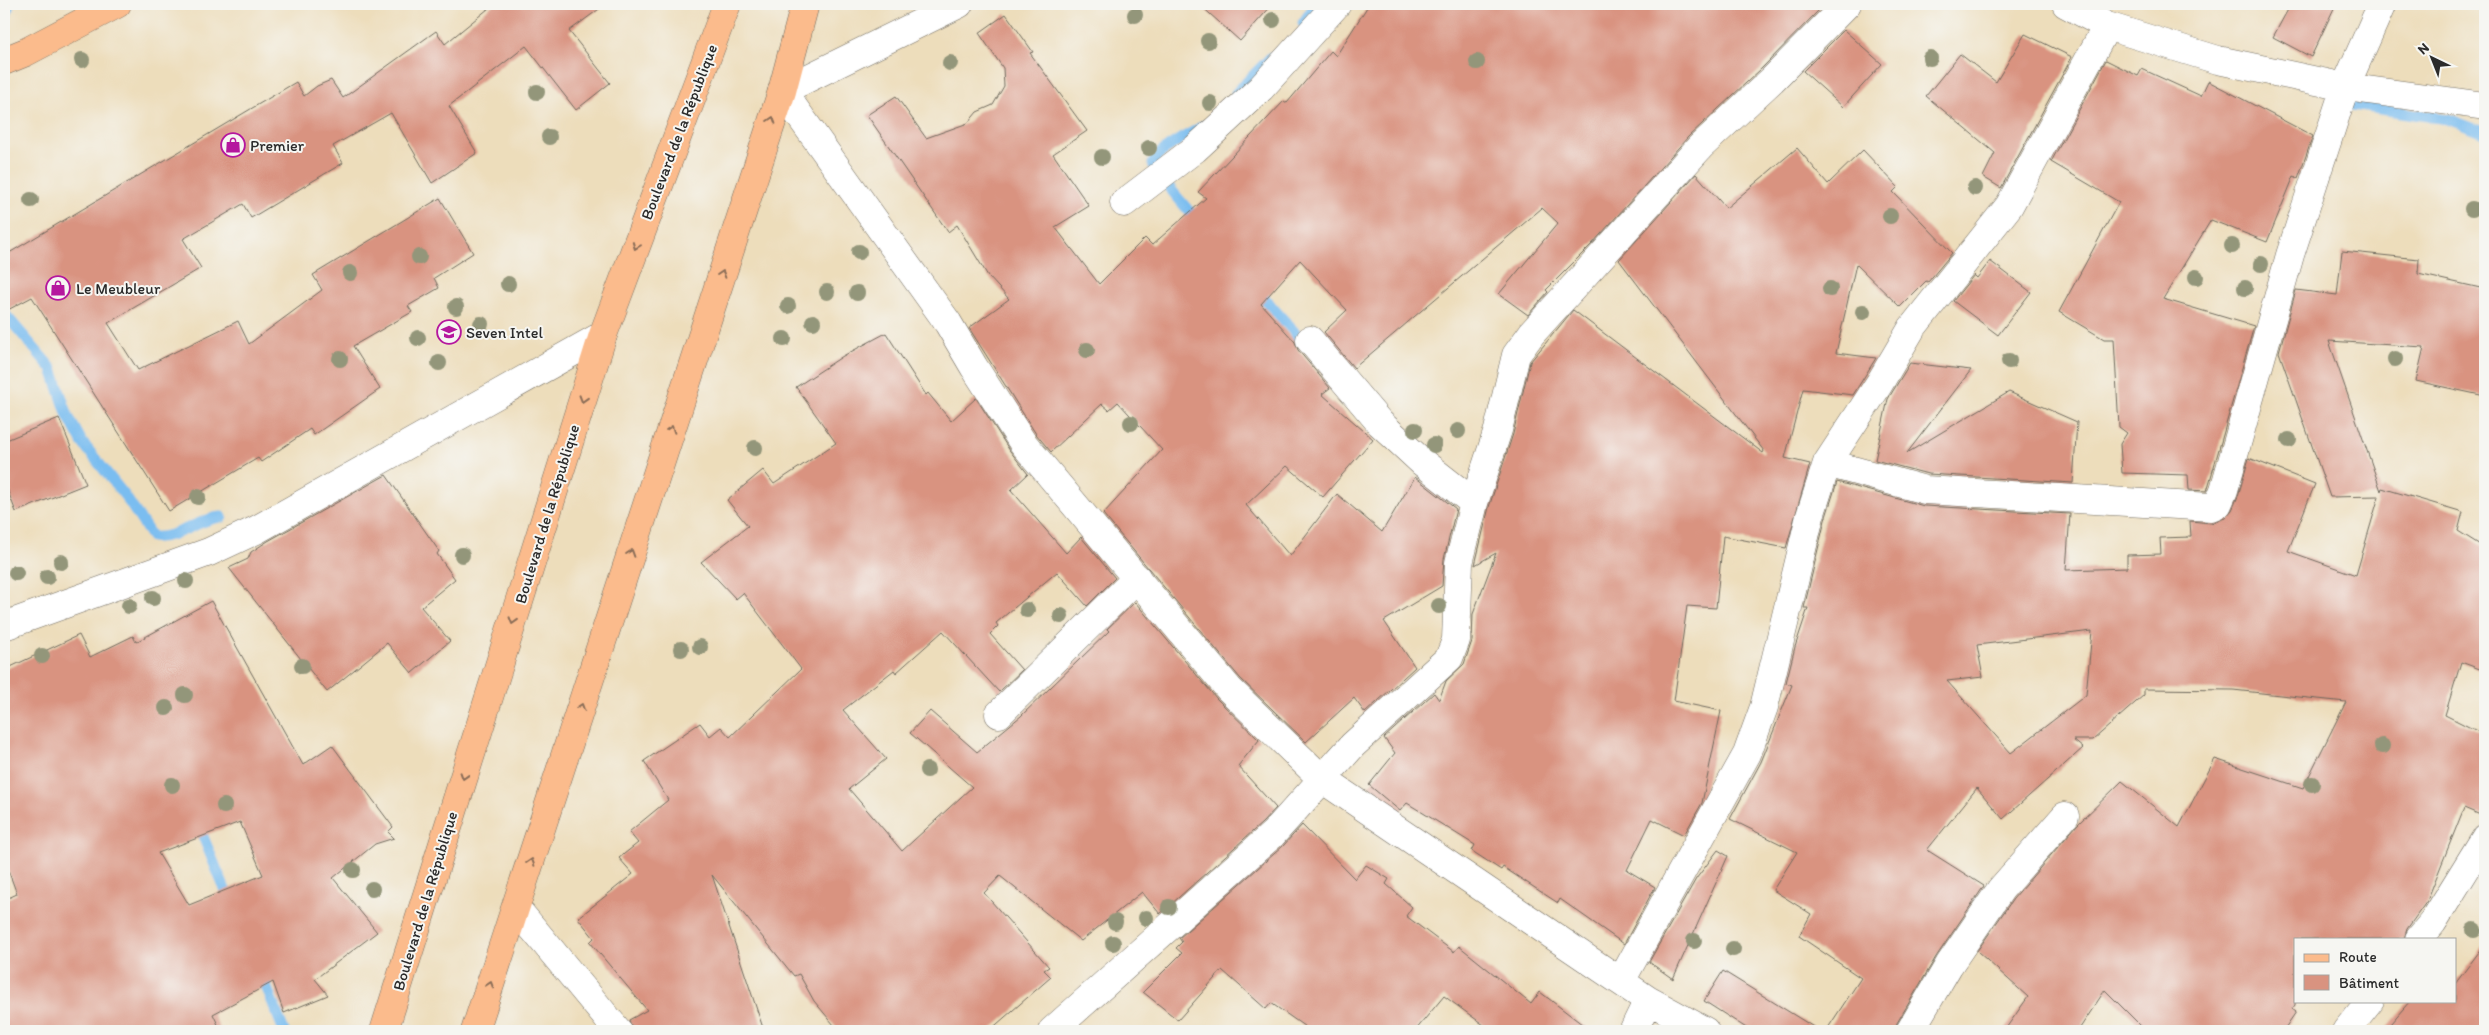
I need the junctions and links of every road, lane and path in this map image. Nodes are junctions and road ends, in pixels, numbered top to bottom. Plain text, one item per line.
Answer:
1 (117, 4) edge
2 (727, 4) edge
3 (805, 4) edge
4 (959, 4) edge
5 (1337, 4) edge
6 (1847, 4) edge
7 (2066, 4) edge
8 (2382, 4) edge
9 (2107, 26) junction
10 (4, 61) edge
11 (2345, 87) junction
12 (782, 91) junction
13 (2485, 106) edge
14 (1124, 203) dead end
15 (603, 335) junction
16 (1310, 340) dead end
17 (1827, 463) junction
18 (1474, 503) junction
19 (1137, 578) junction
20 (4, 626) edge
21 (999, 714) dead end
22 (1322, 778) junction
23 (2065, 816) dead end
24 (2485, 838) edge
25 (516, 908) junction
26 (2420, 938) edge
27 (1621, 981) junction
28 (1648, 1000) junction
29 (2369, 1002) edge
30 (384, 1031) edge
31 (475, 1031) edge
32 (618, 1031) edge
33 (1052, 1031) edge
34 (1633, 1031) edge
35 (1705, 1031) edge
36 (1910, 1031) edge
37 (2346, 1031) edge

1 - 10 main road
2 -> 15 main road, Boulevard de la République
3 - 12 main road
4 - 12 street
5 - 14 street
6 - 18 street
7 - 9 street
8 - 11 street
9 - 11 street
9 - 17 street
11 - 13 street
11 - 17 street
12 - 19 street
25 -> 12 main road
15 - 20 street
15 -> 30 main road, Boulevard de la République
16 - 18 street
17 - 27 street
18 - 22 street
19 - 21 street
19 - 22 street
22 - 27 street
22 - 33 street
23 - 36 street
24 - 26 street
31 -> 25 main road
25 - 32 street
27 - 28 street
28 - 34 street
28 - 35 street
29 - 37 street

